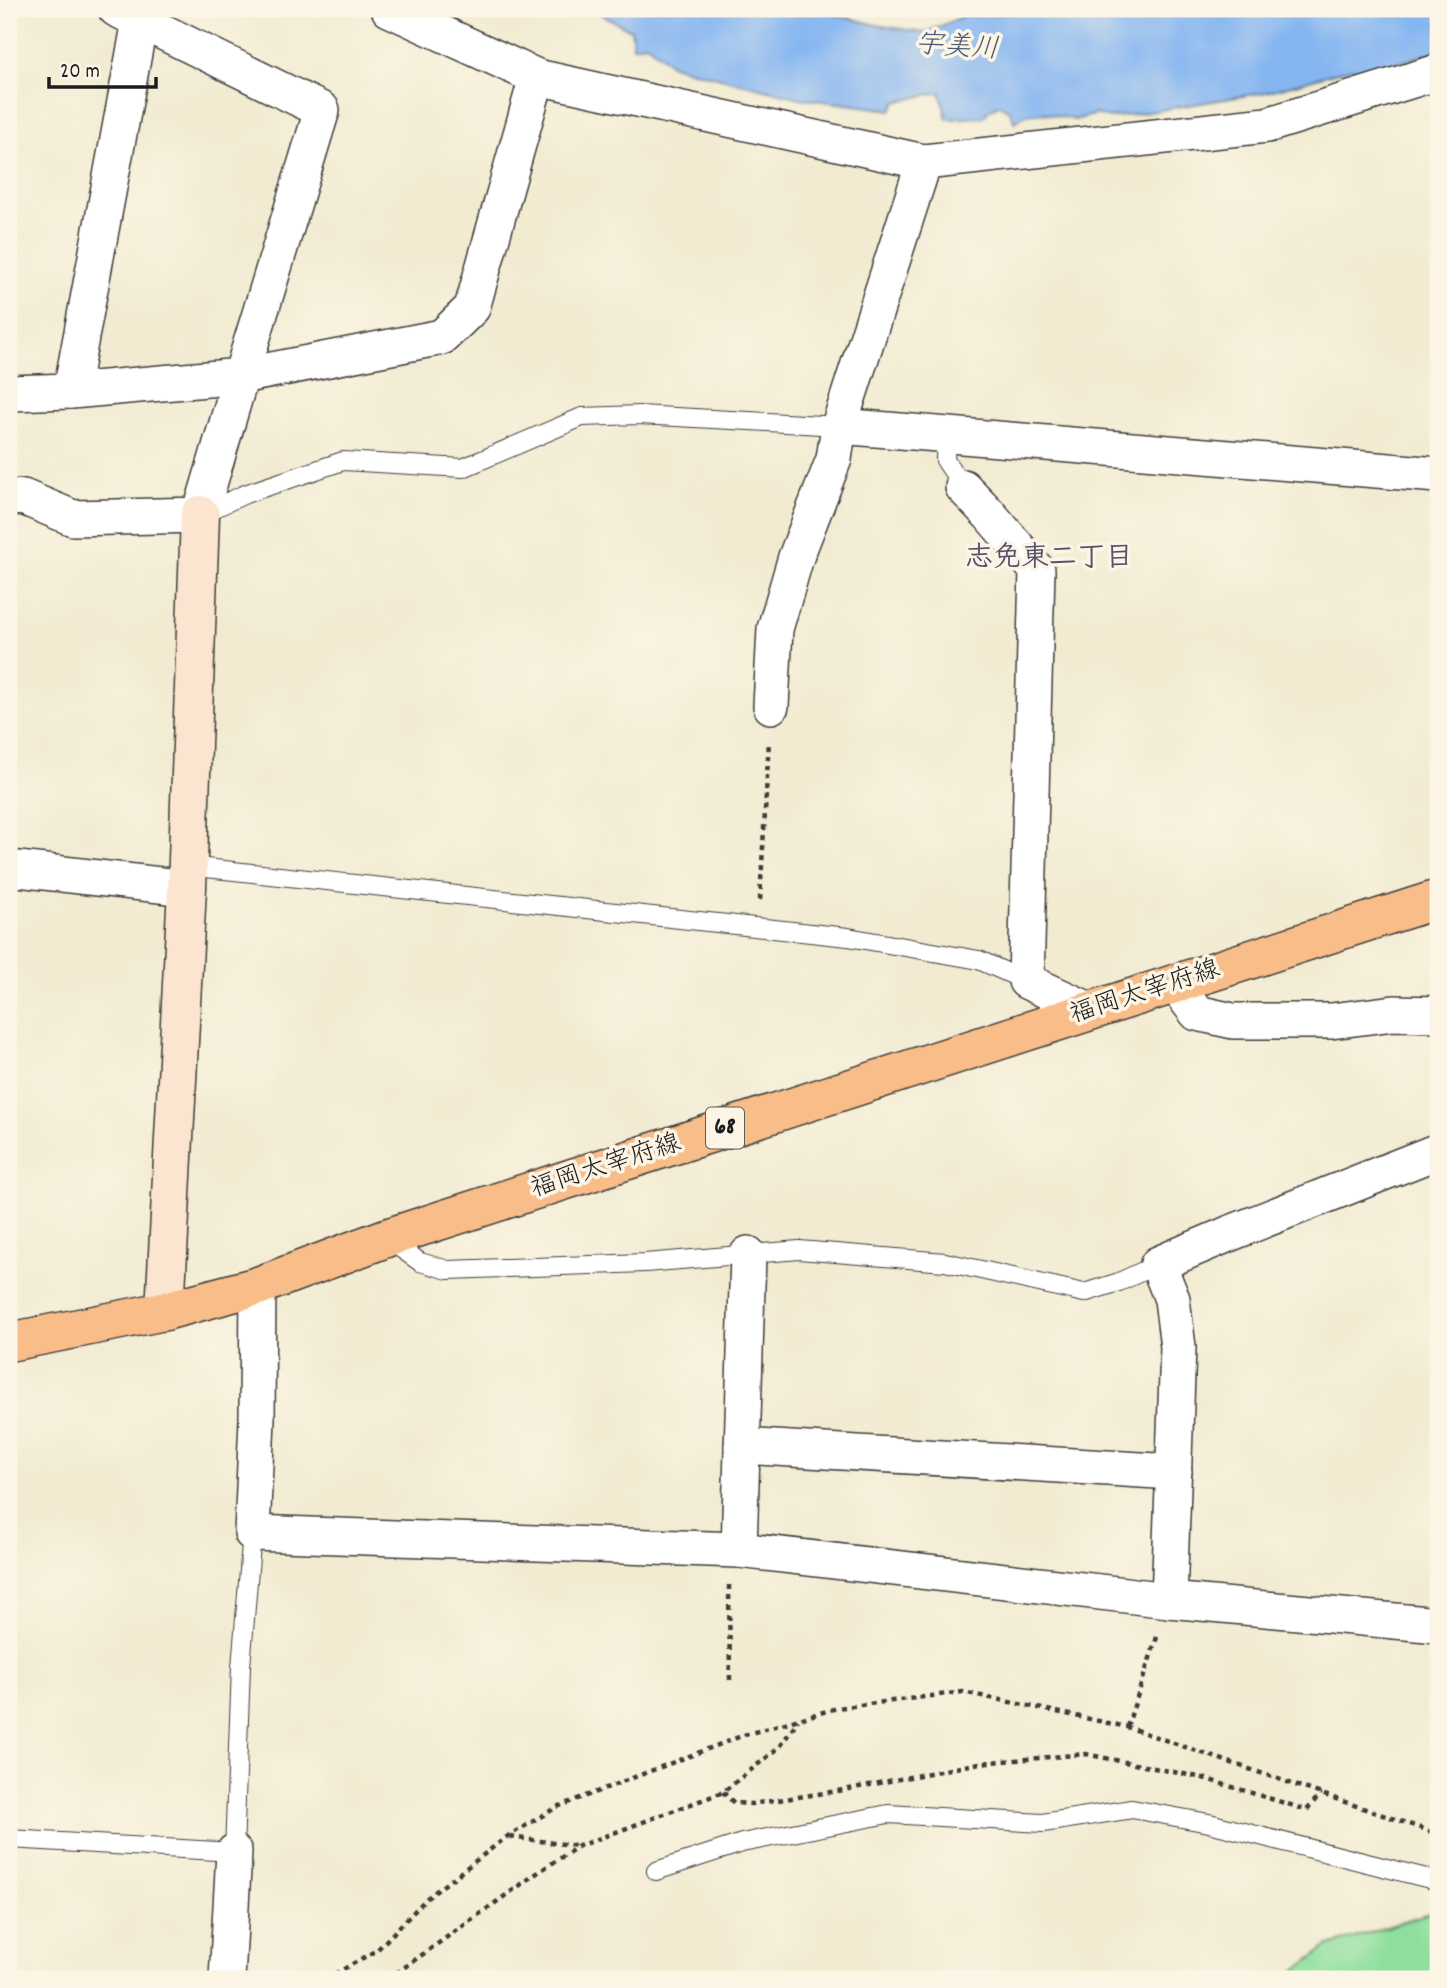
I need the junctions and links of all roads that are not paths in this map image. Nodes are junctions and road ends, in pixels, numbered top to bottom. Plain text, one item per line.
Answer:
1 (389, 9) edge
2 (128, 15) edge
3 (1438, 72) edge
4 (537, 78) junction
5 (924, 162) junction
6 (241, 376) junction
7 (71, 391) junction
8 (9, 393) edge
9 (839, 426) junction
10 (946, 435) junction
11 (1438, 475) edge
12 (963, 487) joint
13 (9, 498) edge
14 (201, 515) junction
15 (771, 706) road end
16 (9, 868) edge
17 (187, 877) junction
18 (1438, 899) edge
19 (1026, 981) junction
20 (1174, 983) junction
21 (1089, 1010) junction
22 (1438, 1014) edge
23 (1438, 1151) edge
24 (386, 1238) junction
25 (748, 1254) junction
26 (1158, 1264) junction
27 (258, 1286) junction
28 (165, 1311) junction
29 (9, 1342) edge
30 (742, 1446) junction
31 (1174, 1472) junction
32 (252, 1533) junction
33 (734, 1550) junction
34 (1169, 1600) junction
35 (1438, 1625) edge
36 (9, 1839) edge
37 (234, 1852) junction
38 (656, 1871) dead end
39 (1438, 1881) edge
40 (227, 1979) edge

1 - 4 street
2 - 6 street
2 - 7 street
3 - 5 street
4 - 5 street
4 - 6 street
5 - 9 street
6 - 7 street
6 - 14 street
7 - 8 street
9 - 10 street
9 - 14 lane
9 - 15 street
10 - 11 street
10 - 12 lane
12 - 19 street
13 - 14 street
14 - 17 street
16 - 17 street
17 - 19 lane
17 - 28 street
18 - 20 main road, 福岡太宰府線 / 68
19 - 21 street
20 - 21 main road, 福岡太宰府線 / 68
20 - 22 street
21 - 24 main road, 福岡太宰府線 / 68
23 - 26 street
24 - 25 lane
24 - 27 main road, 福岡太宰府線 / 68
25 - 26 lane
25 - 30 street
26 - 31 street
27 - 28 main road, 福岡太宰府線 / 68
27 - 32 street
28 - 29 main road, 福岡太宰府線 / 68
30 - 31 street
30 - 33 street
31 - 34 street
32 - 33 street
32 - 37 lane
33 - 34 street
34 - 35 street
36 - 37 lane
37 - 40 street
38 - 39 lane

